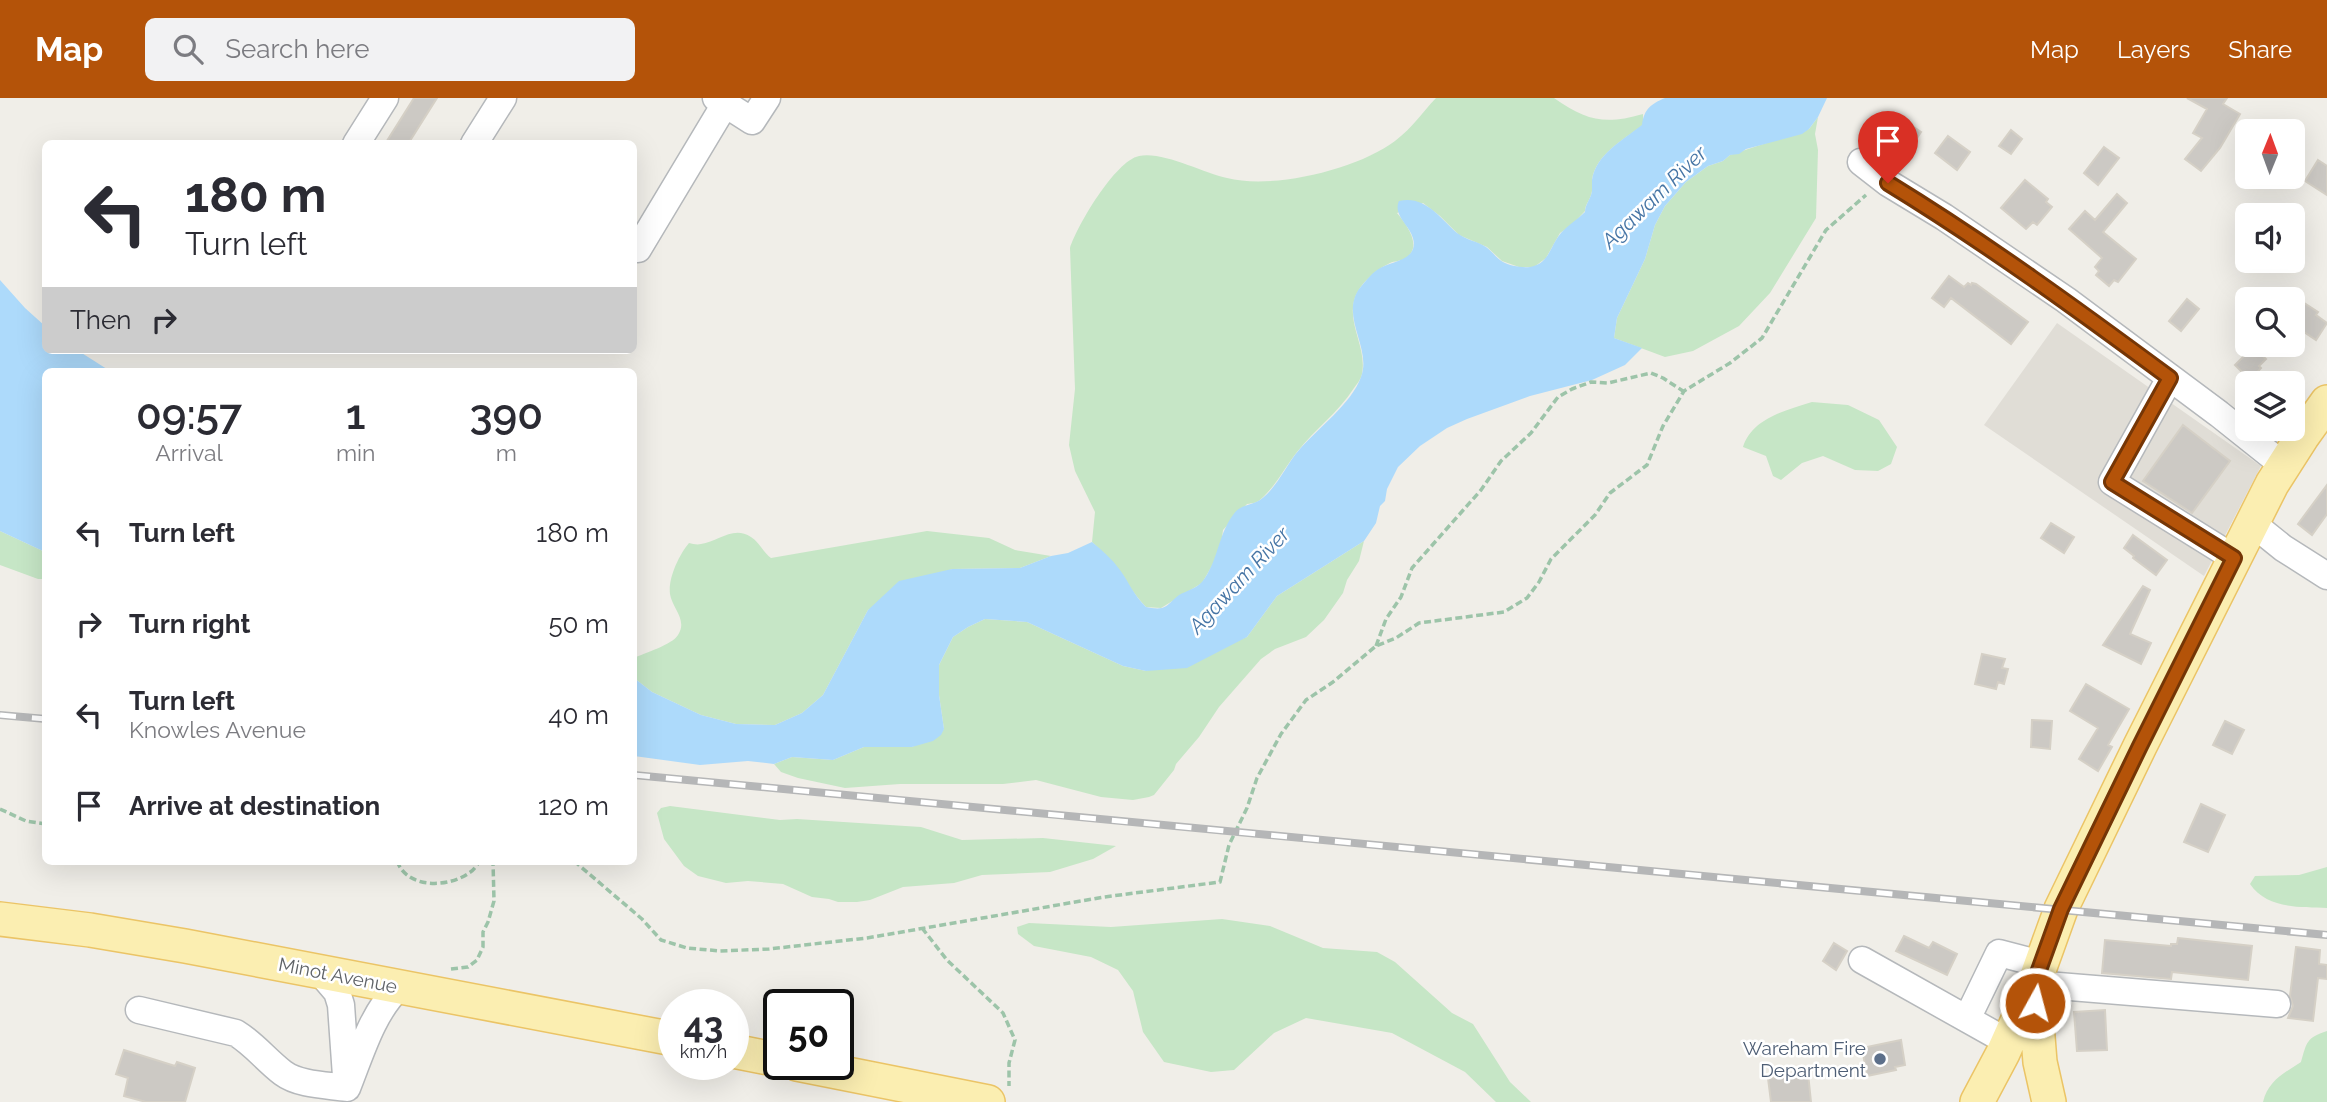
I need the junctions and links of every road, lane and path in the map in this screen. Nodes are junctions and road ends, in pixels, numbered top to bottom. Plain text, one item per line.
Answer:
1 (385, 98) edge
2 (503, 98) edge
3 (767, 98) edge
4 (721, 101) edge
5 (359, 140) edge
6 (477, 140) edge
7 (1861, 162) dead end
8 (1888, 183) junction
9 (638, 249) dead end
10 (2170, 378) junction
11 (1684, 391) junction
12 (2327, 402) edge
13 (2283, 465) junction
14 (2252, 523) junction
15 (2234, 558) junction
16 (2327, 576) edge
17 (1376, 646) junction
18 (0, 809) edge
19 (42, 823) edge
20 (400, 865) edge
21 (477, 865) edge
22 (494, 865) edge
23 (579, 865) edge
24 (0, 919) edge
25 (922, 928) junction
26 (1862, 960) dead end
27 (443, 969) dead end
28 (320, 971) junction
29 (2037, 974) junction
30 (399, 986) junction
31 (2277, 1004) dead end
32 (139, 1010) dead end
33 (1967, 1019) junction
34 (658, 1036) edge
35 (2008, 1042) junction
36 (854, 1074) edge
37 (345, 1095) edge
38 (999, 1098) edge
39 (1977, 1102) edge
40 (2049, 1102) edge

1 - 5 street
2 - 6 street
3 - 4 street
4 - 9 street
7 - 8 street
8 - 10 street
8 - 11 path
10 - 13 street
10 - 15 street
11 - 17 path
11 - 17 path
12 - 13 main road
13 - 14 main road
14 - 15 main road
14 - 16 street
15 - 29 main road
17 - 25 path
18 - 19 path
20 - 21 path
22 - 27 path
23 - 25 path
24 - 28 main road, Minot Avenue
25 - 38 path
26 - 33 street
28 - 30 main road, Minot Avenue
28 - 37 street
29 - 31 street
29 - 33 street
29 - 35 main road
29 - 40 main road
30 - 34 main road, Minot Avenue
30 - 37 street
32 - 37 street
33 - 35 street
35 - 39 main road
36 - 38 main road

